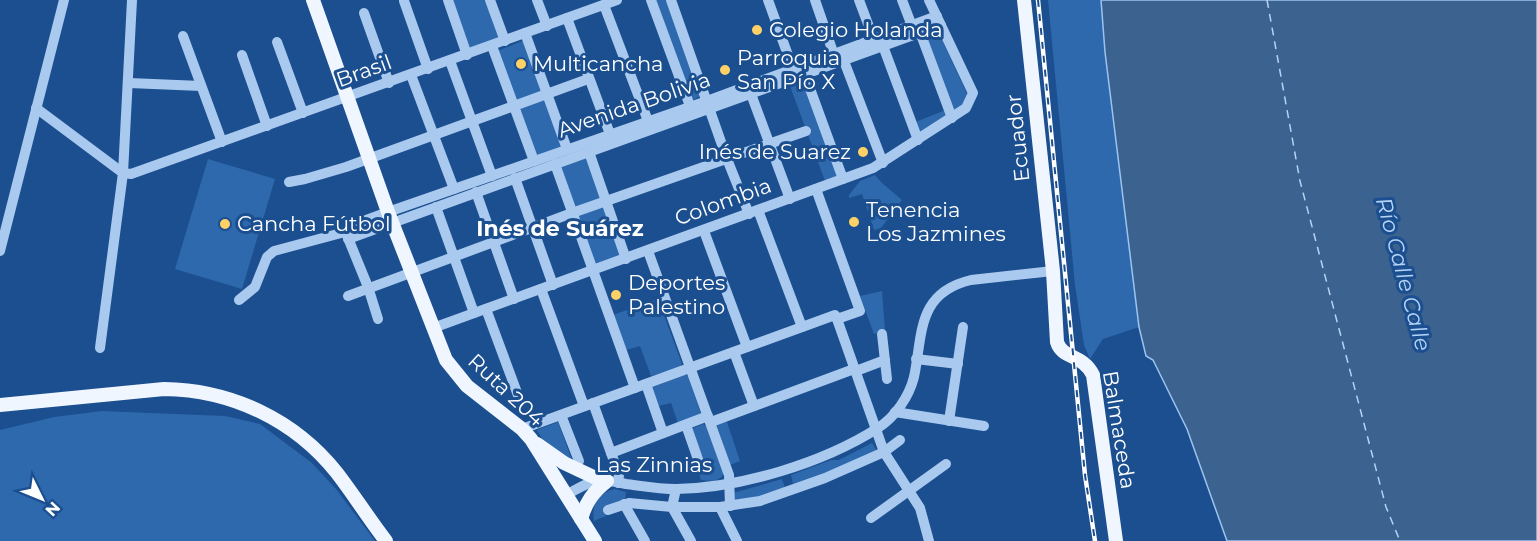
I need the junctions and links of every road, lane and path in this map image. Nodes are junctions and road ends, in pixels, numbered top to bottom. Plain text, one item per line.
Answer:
1 (64, 0) edge
2 (132, 0) edge
3 (313, 0) edge
4 (448, 0) edge
5 (490, 0) edge
6 (537, 0) edge
7 (579, 0) edge
8 (618, 0) edge
9 (651, 0) edge
10 (670, 0) edge
11 (768, 0) edge
12 (815, 0) edge
13 (859, 0) edge
14 (902, 0) edge
15 (929, 0) edge
16 (1024, 0) edge
17 (404, 1) edge
18 (604, 5) junction
19 (584, 12) junction
20 (364, 13) dead end
21 (567, 18) junction
22 (939, 20) junction
23 (547, 26) junction
24 (916, 29) junction
25 (525, 33) junction
26 (183, 36) dead end
27 (505, 41) junction
28 (277, 42) dead end
29 (879, 43) junction
30 (492, 46) junction
31 (242, 55) dead end
32 (467, 55) junction
33 (834, 55) junction
34 (450, 61) junction
35 (844, 61) junction
36 (428, 69) junction
37 (793, 69) junction
38 (411, 75) junction
39 (805, 75) junction
40 (588, 79) junction
41 (129, 83) junction
42 (389, 83) junction
43 (201, 86) junction
44 (547, 94) junction
45 (751, 94) junction
46 (347, 98) junction
47 (708, 105) junction
48 (514, 106) junction
49 (690, 106) junction
50 (36, 108) junction
51 (303, 113) junction
52 (952, 118) junction
53 (472, 121) junction
54 (648, 121) junction
55 (267, 126) junction
56 (806, 131) dead end
57 (610, 134) junction
58 (434, 135) junction
59 (918, 140) junction
60 (222, 142) junction
61 (769, 144) junction
62 (567, 149) junction
63 (589, 152) junction
64 (369, 159) junction
65 (727, 159) junction
66 (534, 161) junction
67 (883, 163) junction
68 (555, 164) junction
69 (123, 172) junction
70 (492, 176) junction
71 (515, 178) junction
72 (843, 179) junction
73 (289, 182) dead end
74 (454, 189) junction
75 (816, 189) junction
76 (476, 192) junction
77 (790, 199) junction
78 (606, 201) junction
79 (436, 207) junction
80 (754, 212) junction
81 (572, 213) junction
82 (390, 217) junction
83 (533, 228) junction
84 (704, 231) junction
85 (347, 235) junction
86 (494, 242) junction
87 (0, 251) edge
88 (648, 251) junction
89 (454, 256) junction
90 (626, 259) junction
91 (593, 271) junction
92 (1053, 271) junction
93 (411, 273) junction
94 (553, 285) junction
95 (368, 287) junction
96 (541, 289) junction
97 (348, 296) dead end
98 (514, 299) junction
99 (239, 300) dead end
100 (486, 309) junction
101 (474, 313) junction
102 (378, 319) dead end
103 (837, 319) junction
104 (802, 327) junction
105 (963, 327) dead end
106 (433, 328) junction
107 (882, 334) dead end
108 (747, 347) junction
109 (100, 348) dead end
110 (734, 352) junction
111 (916, 359) junction
112 (885, 360) junction
113 (958, 364) junction
114 (690, 367) junction
115 (855, 370) junction
116 (887, 379) dead end
117 (646, 384) junction
118 (634, 388) junction
119 (519, 398) dead end
120 (0, 405) edge
121 (589, 405) junction
122 (754, 406) junction
123 (895, 412) junction
124 (561, 415) junction
125 (709, 419) junction
126 (949, 421) junction
127 (686, 425) junction
128 (984, 426) dead end
129 (877, 428) junction
130 (663, 433) junction
131 (526, 434) junction
132 (900, 440) dead end
133 (884, 452) junction
134 (611, 453) junction
135 (579, 461) dead end
136 (946, 464) dead end
137 (700, 465) dead end
138 (609, 481) junction
139 (730, 484) junction
140 (632, 485) junction
141 (676, 489) junction
142 (910, 490) junction
143 (566, 495) junction
144 (627, 504) junction
145 (672, 507) junction
146 (725, 507) junction
147 (608, 510) dead end
148 (871, 518) dead end
149 (581, 519) junction
150 (386, 541) edge
151 (595, 541) edge
152 (645, 541) edge
153 (691, 541) edge
154 (736, 541) edge
155 (929, 541) edge
156 (1116, 541) edge

1 - 50 street
2 - 41 street
3 - 46 main road, Ruta 204
4 - 32 street
5 - 27 street
6 - 23 street
7 - 19 street
8 - 18 street, Brasil
9 - 49 street
10 - 47 street
11 - 37 street
12 - 33 street
13 - 29 street
14 - 24 street
15 - 22 street
16 - 92 main road, Ecuador
17 - 36 street
18 - 19 street, Brasil
18 - 54 street
19 - 21 street, Brasil
20 - 42 street
21 - 23 street, Brasil
21 - 40 street
22 - 24 street, Avenida Bolivia
22 - 52 street, Colombia
23 - 25 street, Brasil
24 - 29 street, Avenida Bolivia
24 - 52 street
25 - 27 street, Brasil
25 - 44 street
26 - 43 street
27 - 30 street, Brasil
28 - 51 street
29 - 33 street, Avenida Bolivia
29 - 35 street, Avenida Bolivia
29 - 59 street
30 - 32 street, Brasil
30 - 48 street
31 - 55 street
32 - 34 street, Brasil
33 - 37 street, Avenida Bolivia
34 - 36 street, Brasil
34 - 53 street
35 - 39 street, Avenida Bolivia
35 - 67 street
36 - 38 street, Brasil
37 - 47 street, Avenida Bolivia
38 - 42 street, Brasil
38 - 58 street
39 - 45 street, Avenida Bolivia
39 - 72 street
40 - 44 street
40 - 57 street
41 - 43 street
41 - 69 street
42 - 46 street, Brasil
43 - 60 street
44 - 48 street
44 - 62 street
45 - 47 street, Avenida Bolivia
45 - 61 street
46 - 51 street, Brasil
46 - 64 main road, Ruta 204
47 - 49 street, Avenida Bolivia
47 - 63 street, Avenida Bolivia
47 - 65 street
48 - 53 street
48 - 66 street
49 - 54 street, Avenida Bolivia
50 - 69 street
50 - 87 street
51 - 55 street, Brasil
52 - 59 street, Colombia
53 - 58 street
53 - 70 street
54 - 57 street, Avenida Bolivia
55 - 60 street, Brasil
56 - 61 street
57 - 62 street, Avenida Bolivia
58 - 64 street
58 - 74 street
59 - 67 street, Colombia
60 - 69 street, Brasil
61 - 65 street
61 - 77 street
62 - 66 street, Avenida Bolivia
63 - 68 street, Avenida Bolivia
63 - 78 street
64 - 73 street
64 - 82 main road, Ruta 204
65 - 78 street
65 - 80 street
66 - 70 street, Avenida Bolivia
67 - 72 street, Colombia
68 - 71 street, Avenida Bolivia
68 - 81 street
69 - 109 street
70 - 74 street, Avenida Bolivia
71 - 76 street, Avenida Bolivia
71 - 83 street
72 - 75 street, Colombia
74 - 82 street, Avenida Bolivia
75 - 77 street, Colombia
75 - 103 street
76 - 79 street, Avenida Bolivia
76 - 86 street
77 - 80 street, Colombia
78 - 81 street
78 - 90 street
79 - 82 street, Avenida Bolivia
79 - 89 street
80 - 84 street, Colombia
80 - 104 street
81 - 83 street
81 - 91 street
82 - 85 street, Avenida Bolivia
82 - 93 main road, Ruta 204
83 - 86 street
83 - 94 street
84 - 88 street, Colombia
84 - 108 street
85 - 95 street
85 - 99 street, Avenida Bolivia
86 - 89 street
86 - 98 street
88 - 90 street, Colombia
88 - 114 street
89 - 93 street
89 - 101 street
90 - 91 street, Colombia
91 - 94 street, Colombia
91 - 118 street
92 - 111 street, Las Zinnias
92 - 156 main road, Balmaceda
93 - 95 street
93 - 106 main road, Ruta 204
94 - 96 street, Colombia
95 - 97 street
95 - 102 street
96 - 98 street, Colombia
96 - 121 street
98 - 100 street, Colombia
100 - 101 street, Colombia
100 - 119 street
101 - 106 street, Colombia
103 - 104 street
103 - 115 street
104 - 108 street
105 - 113 street
106 - 131 main road, Ruta 204
107 - 112 street
108 - 110 street
110 - 114 street
110 - 122 street
111 - 113 street
111 - 123 street, Las Zinnias
112 - 115 street
112 - 116 street
113 - 126 street
114 - 117 street
114 - 125 street
115 - 122 street
115 - 129 street
117 - 118 street
117 - 130 street
118 - 121 street
120 - 150 main road
121 - 124 street
121 - 134 street
122 - 125 street
123 - 126 street
123 - 129 street, Las Zinnias
124 - 131 street
124 - 135 street
125 - 127 street
125 - 139 street
126 - 128 street
127 - 130 street
127 - 137 street
129 - 133 street
129 - 139 street, Las Zinnias
130 - 134 street
131 - 138 main road
131 - 143 main road, Ruta 204
132 - 133 street
133 - 142 street
133 - 146 street
134 - 138 street
136 - 142 street
138 - 140 street, Las Zinnias
138 - 143 street, Las Zinnias
138 - 149 main road
139 - 141 street, Las Zinnias
139 - 146 street
140 - 141 street, Las Zinnias
140 - 144 street
141 - 145 street
142 - 148 street
142 - 155 street
143 - 149 main road, Ruta 204
144 - 145 street
144 - 147 street
144 - 152 street
145 - 146 street
145 - 153 street
146 - 154 street
149 - 151 main road, Ruta 204

